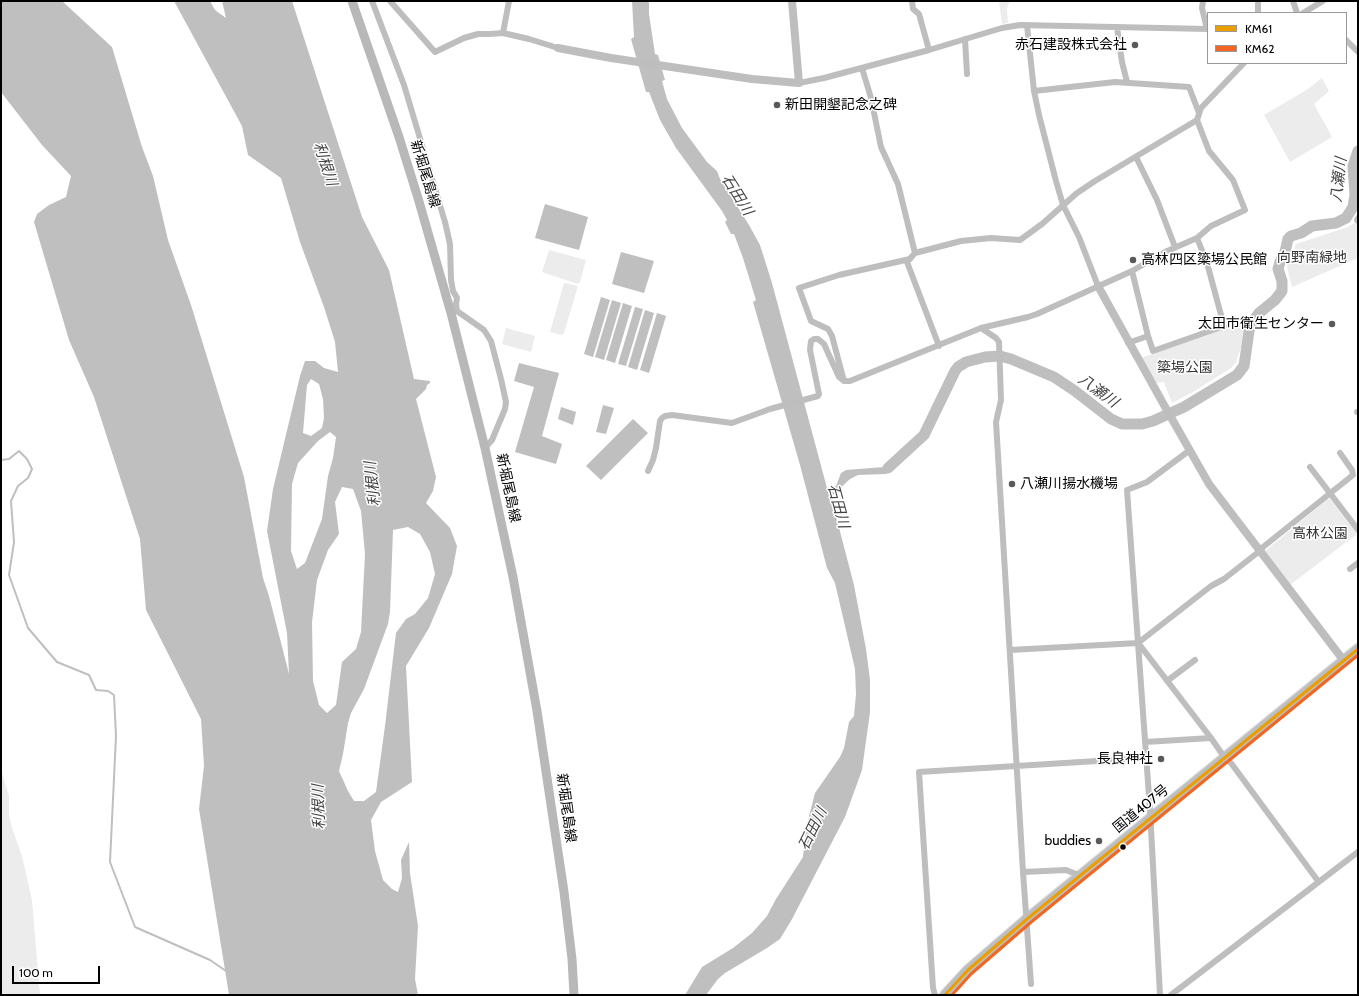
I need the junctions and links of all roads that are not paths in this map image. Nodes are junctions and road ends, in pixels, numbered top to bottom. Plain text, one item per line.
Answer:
1 (352, 1) edge
2 (372, 1) edge
3 (390, 1) edge
4 (509, 1) edge
5 (792, 1) edge
6 (912, 1) edge
7 (1203, 1) edge
8 (1258, 1) edge
9 (1292, 1) edge
10 (1323, 1) edge
11 (1313, 11) edge
12 (1258, 12) edge
13 (1297, 12) edge
14 (1027, 25) junction
15 (1117, 27) junction
16 (1207, 29) edge
17 (502, 34) junction
18 (966, 39) junction
19 (1347, 41) edge
20 (558, 48) joint
21 (929, 50) junction
22 (1358, 52) edge
23 (1243, 64) edge
24 (862, 68) junction
25 (967, 74) dead end
26 (1127, 82) junction
27 (799, 83) junction
28 (1034, 91) junction
29 (1198, 117) junction
30 (1136, 157) junction
31 (1063, 205) junction
32 (1358, 218) edge
33 (1358, 221) edge
34 (1198, 238) junction
35 (1175, 247) junction
36 (915, 253) junction
37 (910, 259) junction
38 (1132, 271) junction
39 (1098, 286) junction
40 (454, 312) junction
41 (981, 328) junction
42 (1148, 336) junction
43 (1128, 343) junction
44 (939, 346) junction
45 (844, 381) junction
46 (485, 448) junction
47 (1190, 450) junction
48 (1340, 453) dead end
49 (1310, 467) dead end
50 (648, 471) dead end
51 (1331, 494) junction
52 (1357, 527) edge
53 (1261, 550) junction
54 (1358, 563) edge
55 (1350, 569) dead end
56 (1138, 643) junction
57 (1358, 649) edge
58 (1010, 650) junction
59 (1196, 660) dead end
60 (1344, 661) junction
61 (1167, 681) junction
62 (1211, 738) junction
63 (1145, 742) junction
64 (1146, 758) junction
65 (1225, 758) junction
66 (1017, 766) junction
67 (1150, 820) junction
68 (1358, 852) edge
69 (1023, 872) junction
70 (1081, 876) junction
71 (1318, 882) junction
72 (1027, 919) junction
73 (1032, 984) dead end
74 (574, 995) edge
75 (935, 995) edge
76 (945, 995) edge
77 (1160, 995) edge
78 (1171, 995) edge

1 - 40 main road, 新堀尾島線
2 - 40 street
3 - 17 street
4 - 17 street
5 - 27 street
6 - 21 street
7 - 16 street
8 - 12 street
9 - 13 street
10 - 11 street
14 - 15 street
14 - 18 street
14 - 28 street
15 - 16 street
15 - 26 street
17 - 20 street
18 - 21 street
18 - 25 street
19 - 22 street
20 - 27 street
21 - 24 street
23 - 29 street
24 - 27 street
24 - 36 street
26 - 28 street
26 - 29 street
28 - 31 street
29 - 30 street
29 - 34 street
30 - 31 street
30 - 35 street
31 - 36 street
31 - 39 street
32 - 33 street
34 - 35 street
34 - 42 street
35 - 38 street
36 - 37 street
37 - 44 street
37 - 45 street
38 - 39 street
38 - 42 street
39 - 41 street
39 - 43 street
40 - 46 main road, 新堀尾島線
40 - 46 street
41 - 44 street
41 - 58 street
42 - 43 street
43 - 47 street
44 - 45 street
45 - 50 street
46 - 74 main road, 新堀尾島線
47 - 53 street
47 - 56 street
48 - 51 street
49 - 51 street
51 - 52 street
51 - 53 street
53 - 56 street
53 - 60 street
54 - 55 street
56 - 58 street
56 - 61 street
56 - 63 street
57 - 60 highway, 国道407号
58 - 66 street
59 - 61 street
60 - 65 highway, 国道407号
61 - 62 street
62 - 63 street
62 - 65 street
63 - 64 street
64 - 66 street
64 - 67 street
65 - 67 highway, 国道407号
65 - 71 street
66 - 69 street
66 - 75 street
67 - 70 highway, 国道407号
67 - 77 street
68 - 71 street
69 - 70 street
69 - 72 street
70 - 72 highway, 国道407号
71 - 78 street
72 - 73 street
72 - 76 highway, 国道407号

